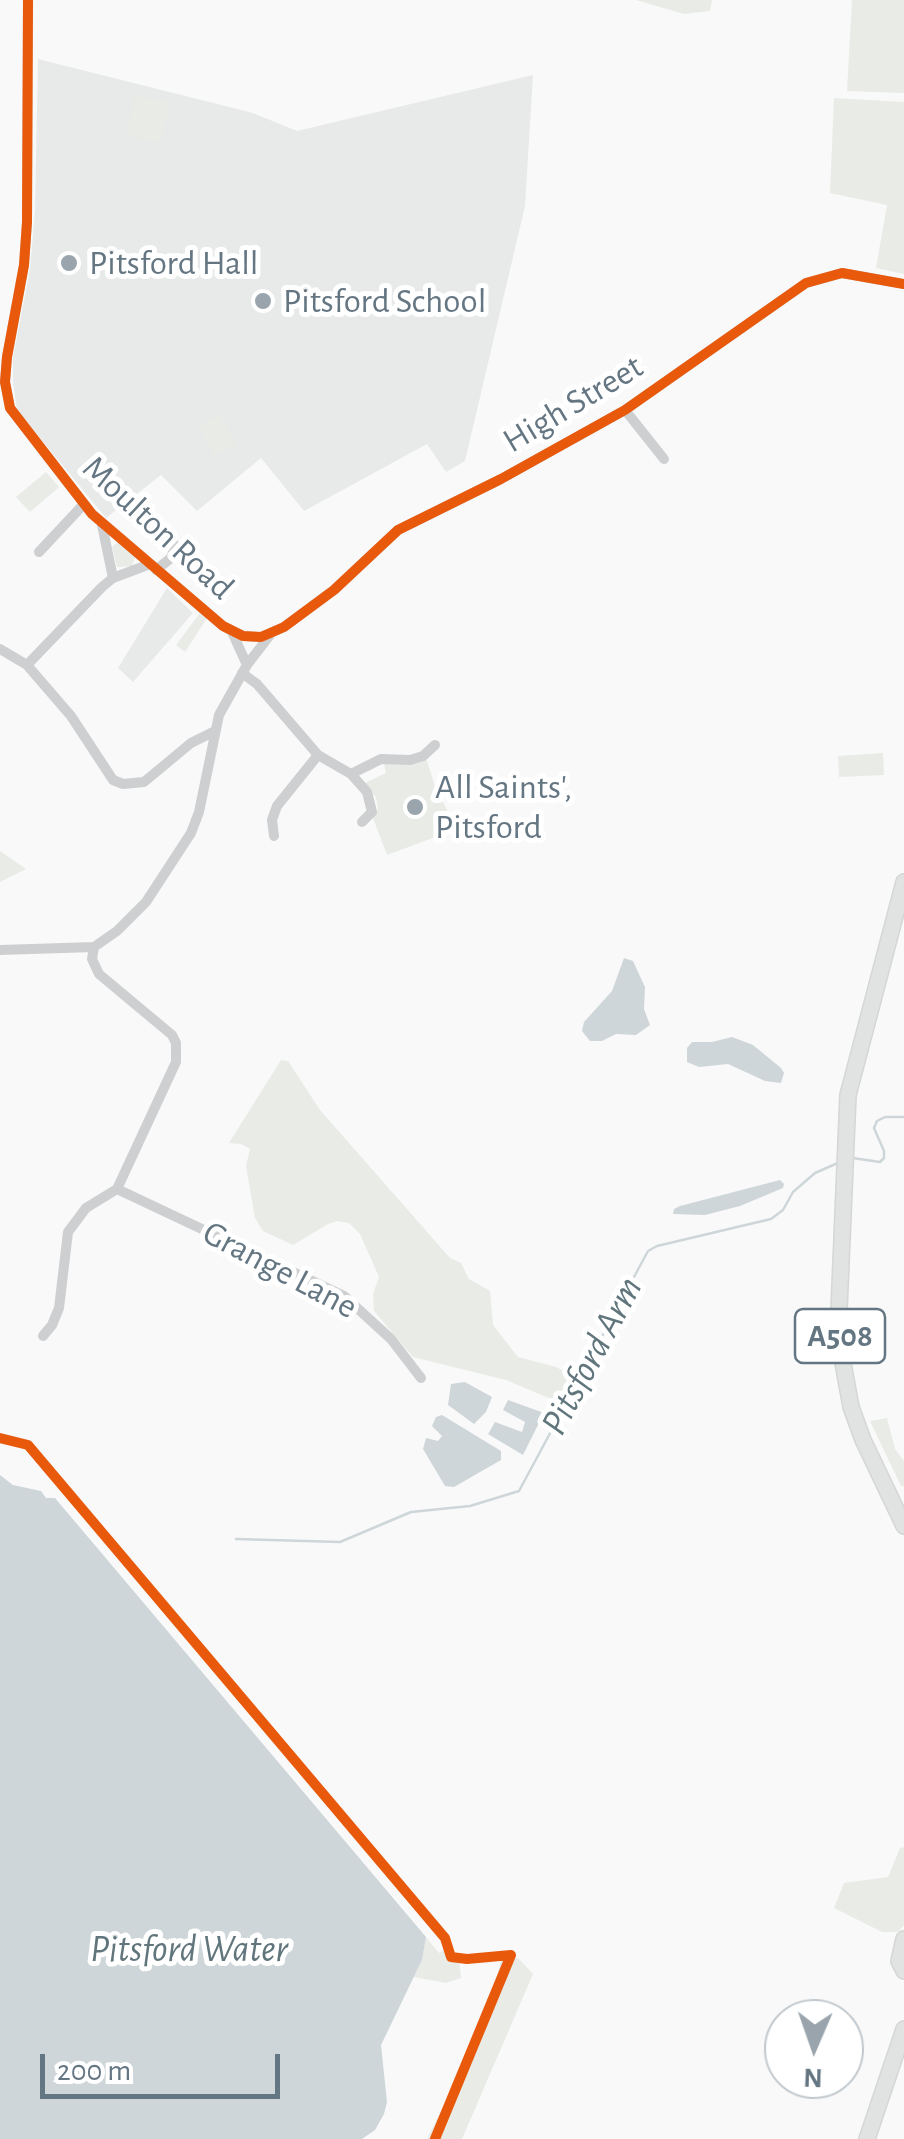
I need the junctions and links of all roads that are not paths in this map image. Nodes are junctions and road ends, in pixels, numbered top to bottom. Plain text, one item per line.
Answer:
1 (28, 0) edge
2 (904, 284) edge
3 (5, 405) edge
4 (625, 410) junction
5 (664, 459) dead end
6 (83, 505) junction
7 (151, 519) dead end
8 (102, 523) junction
9 (39, 552) dead end
10 (153, 567) junction
11 (113, 578) junction
12 (232, 632) junction
13 (270, 635) junction
14 (0, 649) edge
15 (27, 664) junction
16 (244, 669) junction
17 (214, 732) junction
18 (434, 744) dead end
19 (318, 755) junction
20 (350, 774) junction
21 (362, 822) dead end
22 (274, 836) dead end
23 (904, 882) edge
24 (94, 947) junction
25 (0, 950) edge
26 (117, 1189) junction
27 (43, 1336) dead end
28 (421, 1378) dead end
29 (904, 1526) edge
30 (904, 1940) edge
31 (904, 1971) edge
32 (904, 2029) edge
33 (867, 2139) edge

1 - 3 street, Moulton Road
2 - 4 street, High Street
3 - 6 street, Moulton Road
4 - 5 street
4 - 13 street, High Street
6 - 8 street, Moulton Road
6 - 9 street
7 - 10 street
8 - 10 street, Moulton Road
8 - 11 street
10 - 11 street
10 - 12 street, Moulton Road
11 - 15 street
12 - 13 street, Moulton Road
12 - 16 street
13 - 16 street
14 - 15 street
15 - 17 street
16 - 17 street
16 - 19 street
17 - 24 street
18 - 20 street
19 - 20 street
19 - 22 street
20 - 21 street
23 - 29 highway, A508
24 - 25 street
24 - 26 street
26 - 27 street
26 - 28 street, Grange Lane
30 - 31 highway
32 - 33 highway

